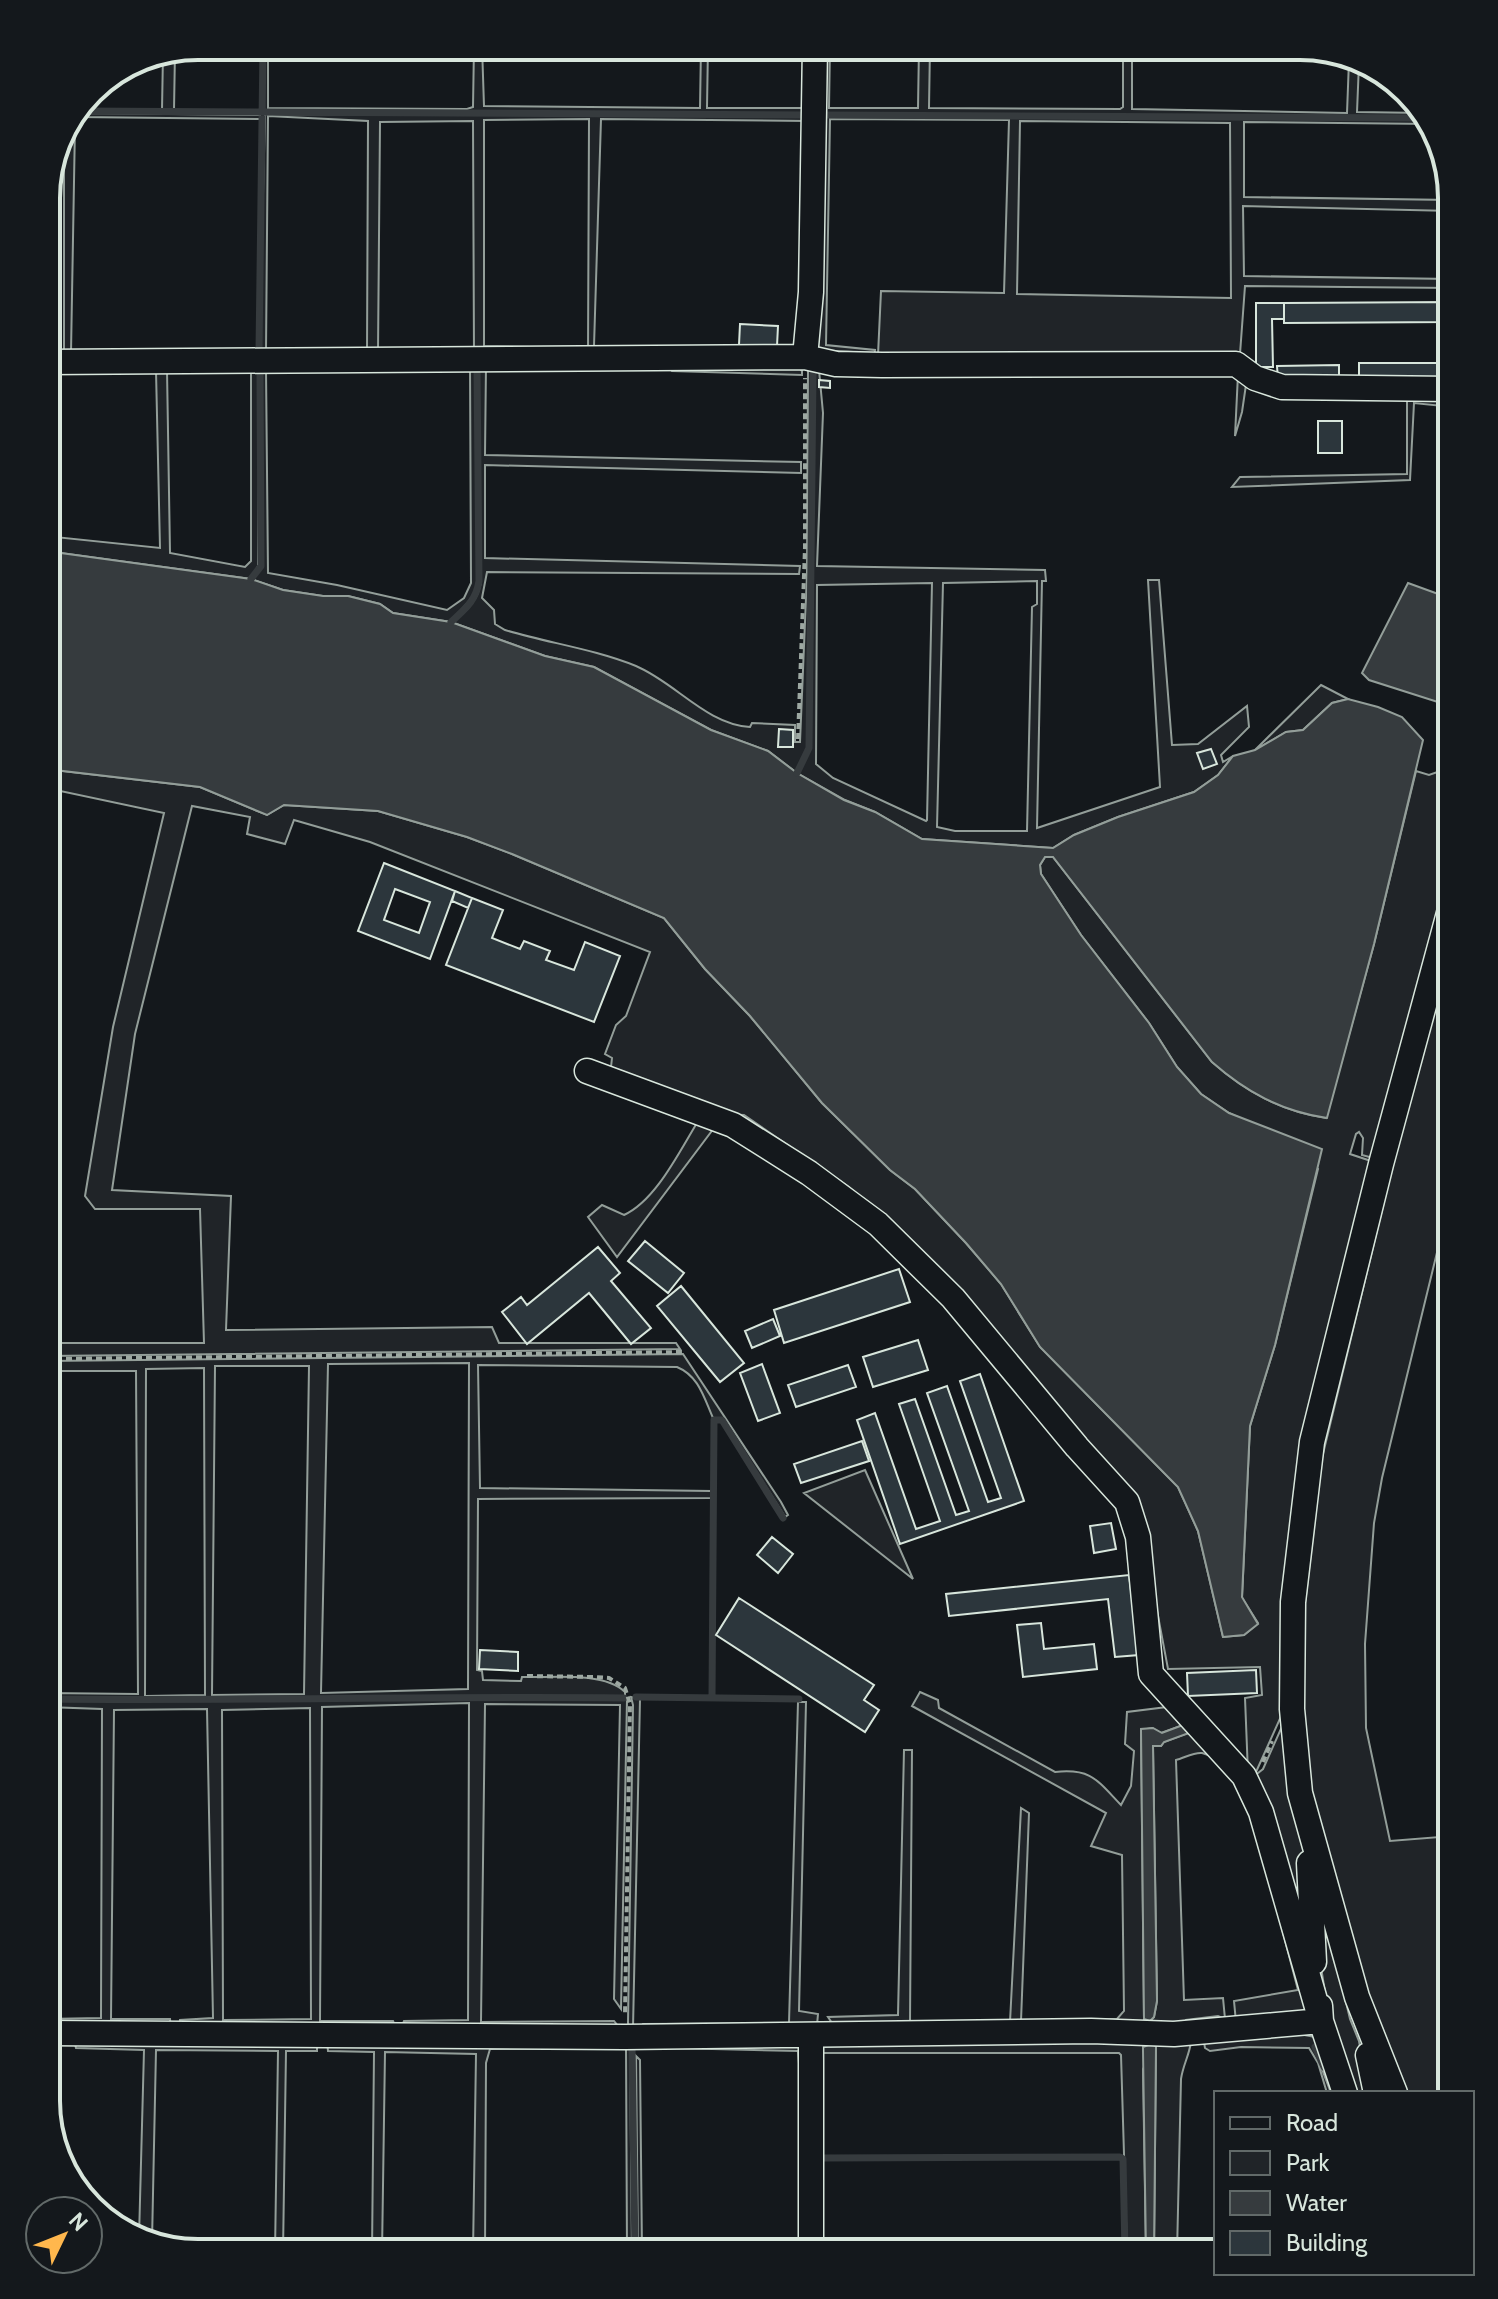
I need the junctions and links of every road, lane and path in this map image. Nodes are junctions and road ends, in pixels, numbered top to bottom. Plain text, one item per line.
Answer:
1 (815, 60) edge
2 (805, 357) junction
3 (60, 362) edge
4 (1438, 389) edge
5 (798, 739) dead end
6 (1438, 953) edge
7 (587, 1071) dead end
8 (684, 1352) dead end
9 (60, 1359) edge
10 (527, 1676) dead end
11 (1292, 1709) junction
12 (1244, 1776) junction
13 (1308, 1824) junction
14 (1357, 1997) junction
15 (1321, 2021) junction
16 (60, 2033) edge
17 (811, 2035) junction
18 (625, 2037) junction
19 (1344, 2091) edge
20 (1376, 2091) edge
21 (1394, 2091) edge
22 (811, 2239) edge

1 - 2 street
2 - 3 street
2 - 4 street
2 - 5 path
6 - 11 street
7 - 12 street
8 - 9 path
10 - 18 path
11 - 12 path
11 - 13 street
12 - 15 street
13 - 14 street
13 - 15 street
14 - 20 street
14 - 21 street
15 - 17 street
15 - 19 street
16 - 18 street
17 - 18 street
17 - 22 street

